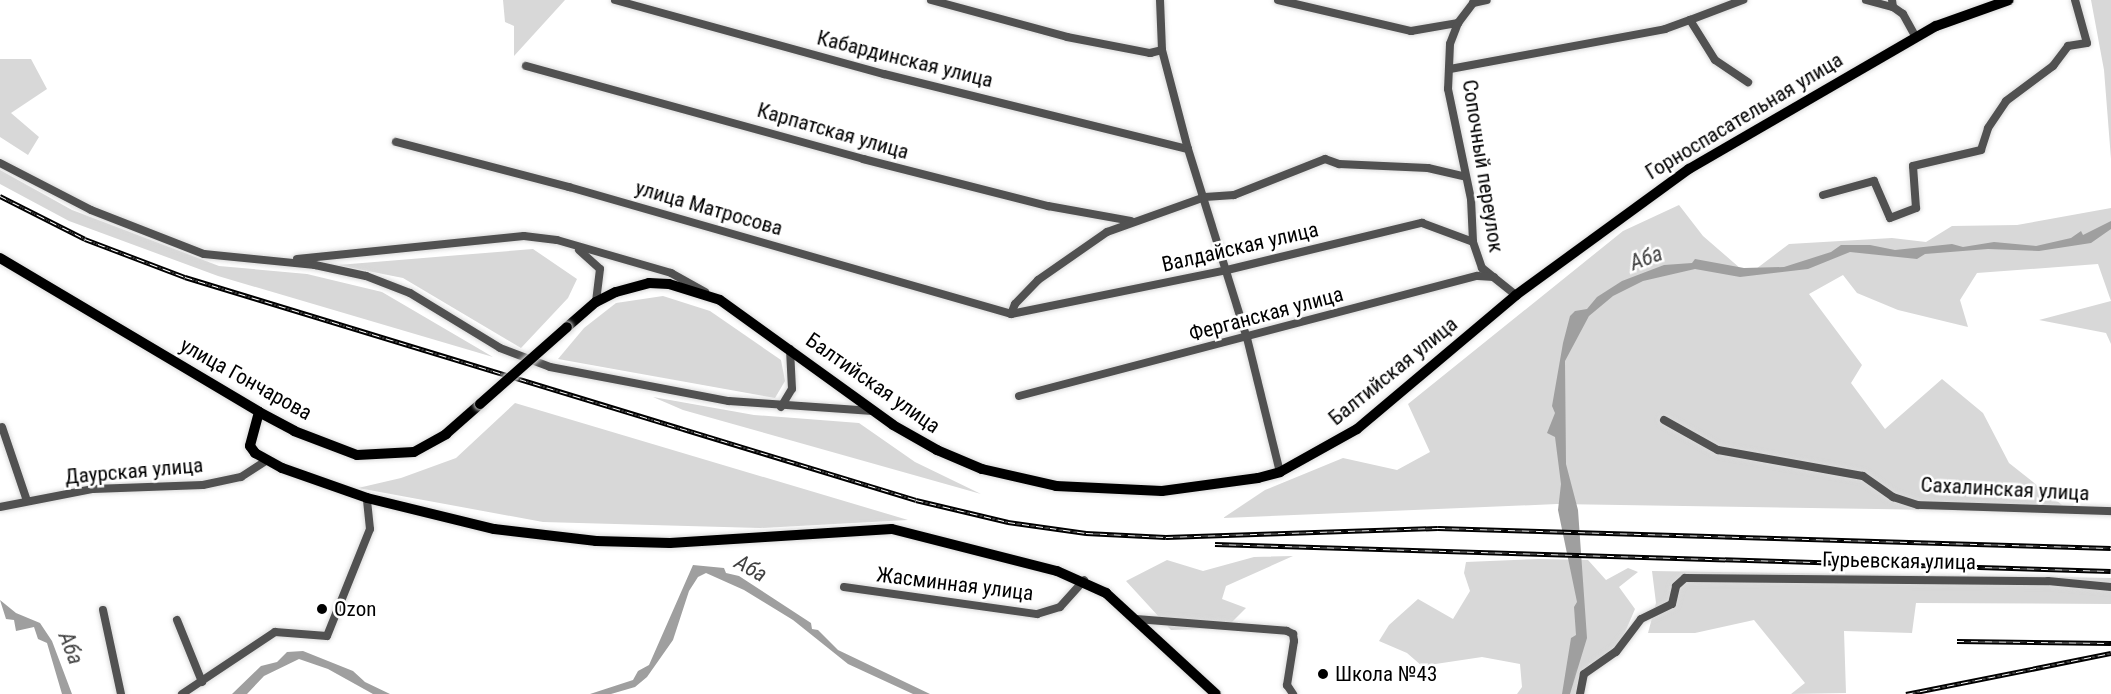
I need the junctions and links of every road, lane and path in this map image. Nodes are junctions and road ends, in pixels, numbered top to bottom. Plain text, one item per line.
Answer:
1 (615, 0) edge
2 (931, 0) edge
3 (1160, 0) edge
4 (1278, 0) edge
5 (1487, 0) edge
6 (1743, 0) edge
7 (1866, 0) edge
8 (2009, 0) edge
9 (2075, 0) edge
10 (1473, 2) edge
11 (1892, 4) edge
12 (1690, 20) junction
13 (1458, 23) junction
14 (1916, 37) junction
15 (1162, 50) junction
16 (526, 66) dead end
17 (1450, 69) junction
18 (1748, 82) dead end
19 (396, 142) dead end
20 (1188, 148) junction
21 (0, 163) edge
22 (1464, 176) junction
23 (1823, 195) dead end
24 (1205, 197) junction
25 (1131, 222) junction
26 (557, 240) junction
27 (1473, 242) junction
28 (0, 258) edge
29 (282, 261) junction
30 (1227, 270) junction
31 (1494, 277) junction
32 (1516, 295) junction
33 (720, 300) junction
34 (596, 302) junction
35 (1011, 314) junction
36 (567, 327) joint
37 (1247, 338) junction
38 (790, 349) junction
39 (1019, 396) dead end
40 (781, 407) junction
41 (874, 411) junction
42 (259, 412) junction
43 (1664, 420) dead end
44 (2, 427) dead end
45 (267, 460) junction
46 (1280, 472) junction
47 (367, 498) junction
48 (27, 501) junction
49 (0, 507) edge
50 (2111, 511) edge
51 (1084, 580) junction
52 (844, 587) dead end
53 (2111, 587) edge
54 (103, 610) dead end
55 (1136, 619) junction
56 (177, 620) dead end
57 (202, 682) junction
58 (121, 694) edge
59 (182, 694) edge
60 (1216, 694) edge
61 (1293, 694) edge
62 (1580, 694) edge

1 - 20 street, Кабардинская улица
2 - 15 street
3 - 15 street
4 - 13 street
5 - 10 street
6 - 12 street, Сопочный переулок
7 - 11 street
8 - 14 main road, Горноспасательная улица
9 - 23 street
10 - 13 street
11 - 14 street
12 - 17 street, Сопочный переулок
12 - 18 street
13 - 17 street, Сопочный переулок
14 - 32 main road, Горноспасательная улица
15 - 20 street
16 - 25 street, Карпатская улица
17 - 22 street, Сопочный переулок
19 - 35 street, улица Матросова
20 - 24 street
21 - 29 street
22 - 24 street, Карпатская улица
22 - 27 street, Сопочный переулок
24 - 25 street, Карпатская улица
24 - 30 street
25 - 35 street, Карпатская улица
26 - 29 street
26 - 33 street
26 - 34 street
27 - 30 street, Валдайская улица
27 - 31 street, Сопочный переулок
28 - 42 main road, улица Гончарова
29 - 40 street
30 - 35 street, Валдайская улица
30 - 37 street
31 - 32 street
31 - 37 street, Ферганская улица
32 - 46 main road, Балтийская улица
33 - 34 main road, Балтийская улица
33 - 38 main road, Балтийская улица
34 - 36 main road, Балтийская улица
36 - 42 main road, улица Гончарова, bridge
37 - 39 street, Ферганская улица
37 - 46 street
38 - 40 street
38 - 41 main road, Балтийская улица
40 - 41 street
41 - 46 main road, Балтийская улица
42 - 45 main road
43 - 50 street, Сахалинская улица
44 - 48 street
45 - 47 main road
45 - 48 street, Даурская улица
47 - 51 main road
47 - 57 street
48 - 49 street, Даурская улица
51 - 52 street, Жасминная улица
51 - 55 main road
53 - 62 street, Гурьевская улица
54 - 58 street
55 - 60 main road
55 - 61 street
56 - 57 street
57 - 59 street

